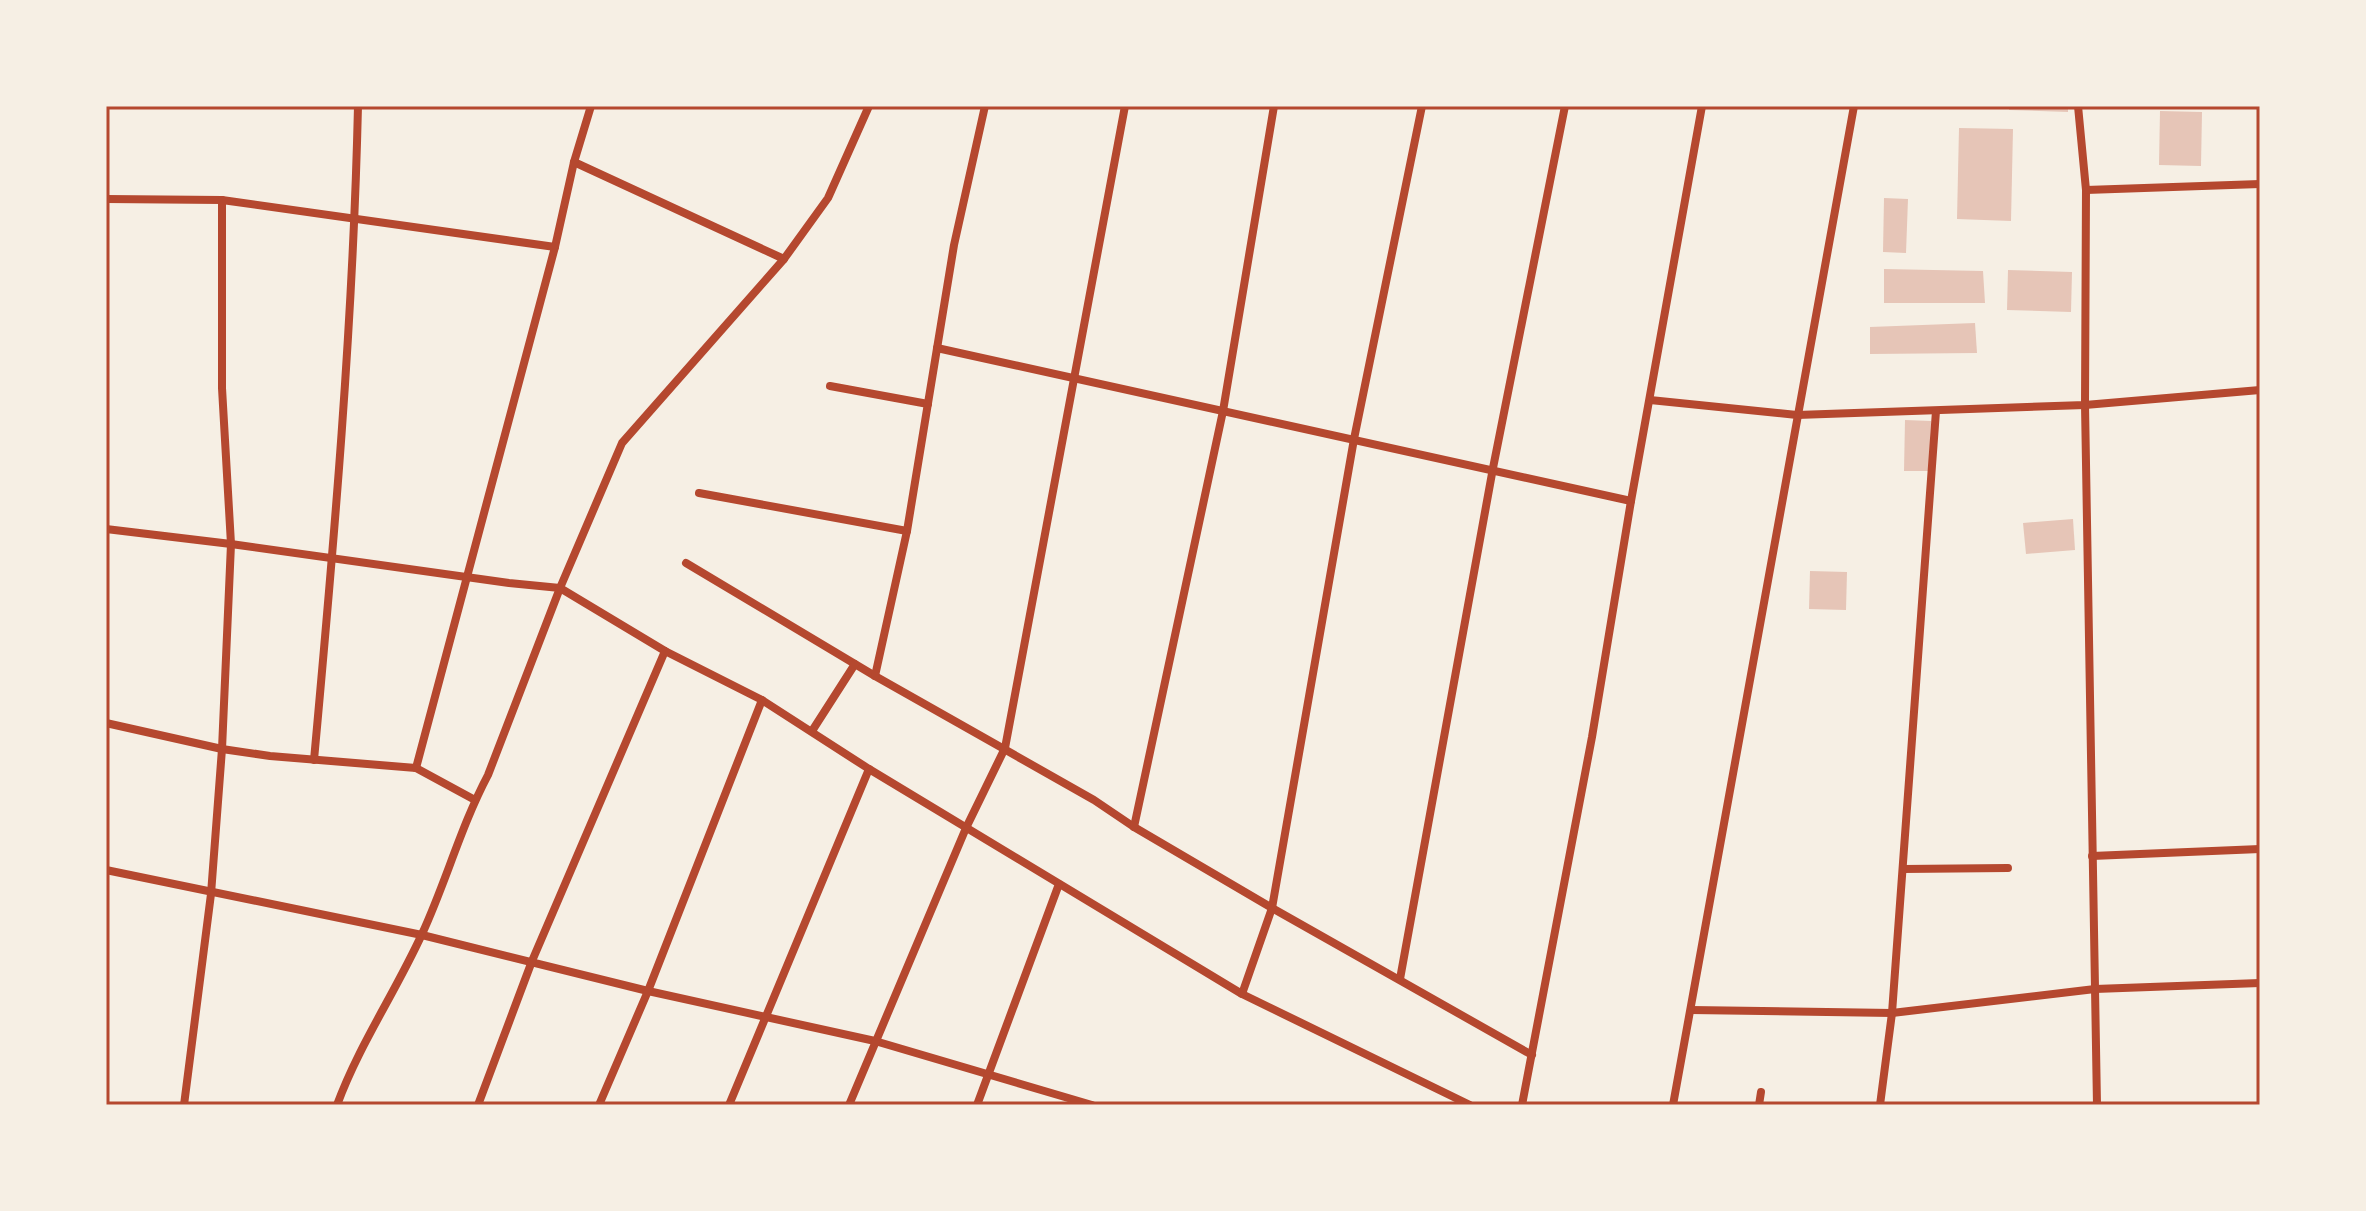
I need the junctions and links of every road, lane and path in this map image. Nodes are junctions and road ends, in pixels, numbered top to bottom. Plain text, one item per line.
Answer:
1 (358, 106) edge
2 (591, 106) edge
3 (869, 106) edge
4 (985, 106) edge
5 (1125, 106) edge
6 (1274, 106) edge
7 (1422, 106) edge
8 (1565, 106) edge
9 (1702, 106) edge
10 (1854, 106) edge
11 (2078, 106) edge
12 (574, 162) junction
13 (2260, 184) edge
14 (2086, 190) junction
15 (106, 199) edge
16 (222, 200) junction
17 (356, 219) junction
18 (555, 247) junction
19 (784, 259) junction
20 (937, 348) junction
21 (1076, 379) junction
22 (830, 386) dead end
23 (2260, 390) edge
24 (1650, 400) junction
25 (928, 404) junction
26 (2085, 405) junction
27 (1223, 411) junction
28 (1936, 411) junction
29 (1797, 415) junction
30 (1354, 439) junction
31 (1493, 468) junction
32 (699, 493) dead end
33 (1631, 501) junction
34 (106, 529) edge
35 (907, 531) junction
36 (231, 544) junction
37 (332, 558) junction
38 (686, 563) dead end
39 (468, 577) junction
40 (560, 588) junction
41 (665, 651) junction
42 (855, 664) junction
43 (875, 676) junction
44 (762, 700) junction
45 (106, 723) edge
46 (812, 731) junction
47 (1005, 748) junction
48 (222, 749) junction
49 (314, 760) junction
50 (416, 768) junction
51 (869, 769) junction
52 (475, 800) junction
53 (1134, 827) junction
54 (966, 828) junction
55 (2260, 849) edge
56 (2092, 856) junction
57 (2008, 868) dead end
58 (1903, 869) junction
59 (106, 870) edge
60 (1059, 884) junction
61 (211, 894) junction
62 (1272, 908) junction
63 (422, 935) junction
64 (532, 961) junction
65 (1400, 979) junction
66 (2260, 983) edge
67 (2095, 989) junction
68 (648, 991) junction
69 (1242, 994) junction
70 (1691, 1010) junction
71 (1892, 1013) junction
72 (764, 1016) junction
73 (875, 1041) junction
74 (1532, 1055) junction
75 (988, 1075) junction
76 (1761, 1092) dead end
77 (184, 1105) edge
78 (337, 1105) edge
79 (478, 1105) edge
80 (599, 1105) edge
81 (729, 1105) edge
82 (849, 1105) edge
83 (977, 1105) edge
84 (1092, 1105) edge
85 (1470, 1105) edge
86 (1522, 1105) edge
87 (1673, 1105) edge
88 (1759, 1105) edge
89 (1880, 1105) edge
90 (2097, 1105) edge

1 - 17 street
2 - 12 street
3 - 19 street
4 - 20 street
5 - 21 street
6 - 27 street
7 - 30 street
8 - 31 street
9 - 24 street
10 - 29 street
11 - 14 street
12 - 18 street
12 - 19 street
13 - 14 street
14 - 26 street
15 - 16 street
16 - 17 street
16 - 36 street
17 - 18 street
17 - 37 street
18 - 39 street
19 - 40 street
20 - 21 street
20 - 25 street
21 - 27 street
21 - 47 street
22 - 25 street
23 - 26 street
24 - 29 street
24 - 33 street
25 - 35 street
26 - 28 street
26 - 56 street
27 - 30 street
27 - 53 street
28 - 29 street
28 - 58 street
29 - 70 street
30 - 31 street
30 - 62 street
31 - 33 street
31 - 65 street
32 - 35 street
33 - 74 street
34 - 36 street
35 - 43 street
36 - 37 street
36 - 48 street
37 - 39 street
37 - 49 street
38 - 42 street
39 - 40 street
39 - 50 street
40 - 41 street
40 - 52 street
41 - 44 street
41 - 64 street
42 - 43 street
42 - 46 street
43 - 47 street
44 - 46 street
44 - 68 street
45 - 48 street
46 - 51 street
47 - 53 street
47 - 54 street
48 - 49 street
48 - 61 street
49 - 50 street
50 - 52 street
51 - 54 street
51 - 72 street
52 - 63 street
53 - 62 street
54 - 60 street
54 - 73 street
55 - 56 street
56 - 67 street
57 - 58 street
58 - 71 street
59 - 61 street
60 - 69 street
60 - 75 street
61 - 63 street
61 - 77 street
62 - 65 street
62 - 69 street
63 - 64 street
63 - 78 street
64 - 68 street
64 - 79 street
65 - 74 street
66 - 67 street
67 - 71 street
67 - 90 street
68 - 72 street
68 - 80 street
69 - 85 street
70 - 71 street
70 - 87 street
71 - 89 street
72 - 73 street
72 - 81 street
73 - 75 street
73 - 82 street
74 - 86 street
75 - 83 street
75 - 84 street
76 - 88 street

